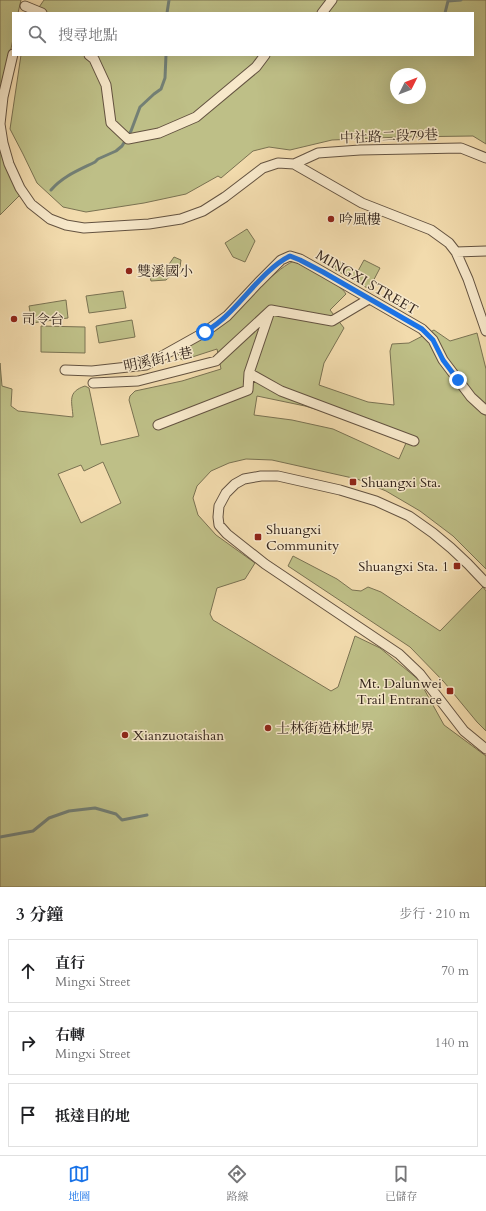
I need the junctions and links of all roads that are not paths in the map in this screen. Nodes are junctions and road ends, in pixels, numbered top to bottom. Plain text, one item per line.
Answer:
1 (332, 0) edge
2 (25, 6) edge
3 (40, 12) edge
4 (323, 12) edge
5 (12, 56) edge
6 (90, 56) edge
7 (264, 56) edge
8 (2, 97) edge
9 (486, 158) edge
10 (294, 164) junction
11 (486, 251) edge
12 (456, 252) junction
13 (369, 299) junction
14 (482, 302) edge
15 (270, 310) junction
16 (486, 331) edge
17 (65, 370) dead end
18 (250, 373) junction
19 (93, 383) dead end
20 (486, 410) edge
21 (158, 425) dead end
22 (414, 441) dead end
23 (486, 583) edge
24 (486, 749) edge

1 - 4 street
2 - 3 street
5 - 8 street
6 - 7 street
8 - 10 street
9 - 10 street, 中社路二段79巷
10 - 12 street
11 - 12 street
12 - 14 street
13 - 15 street
13 - 17 street, MINGXI STREET
13 - 20 street, MINGXI STREET
14 - 16 street
15 - 18 street
15 - 19 street, 明溪街11巷
18 - 21 street
18 - 22 street
23 - 24 street

